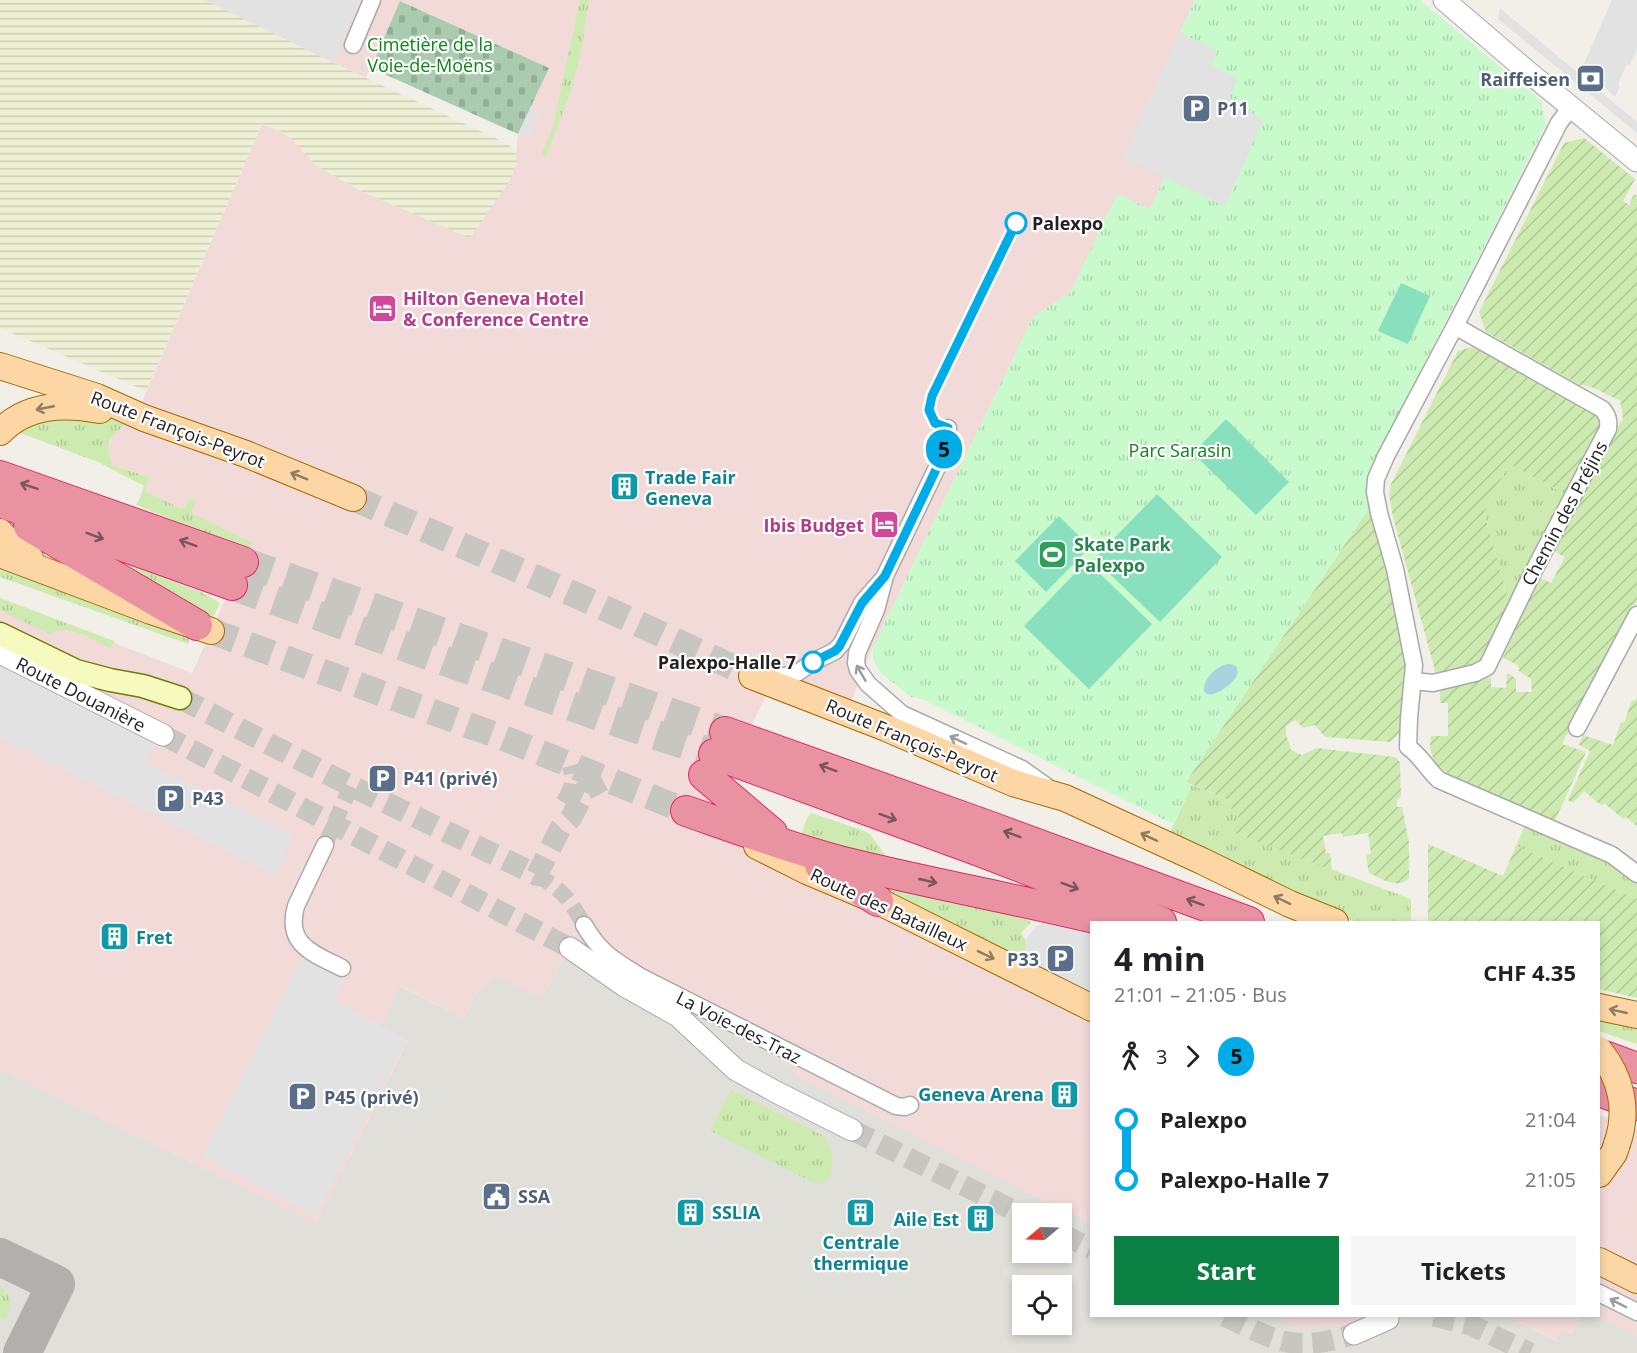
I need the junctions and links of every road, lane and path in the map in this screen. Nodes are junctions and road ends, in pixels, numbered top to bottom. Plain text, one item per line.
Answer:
1 (372, 0) edge
2 (1444, 0) edge
3 (353, 45) dead end
4 (1570, 107) junction
5 (1637, 161) edge
6 (1455, 326) junction
7 (0, 363) edge
8 (144, 418) junction
9 (5, 428) edge
10 (948, 428) dead end
11 (0, 476) edge
12 (353, 498) tunnel mouth
13 (0, 502) edge
14 (0, 511) edge
15 (3, 543) edge
16 (885, 576) junction
17 (1637, 615) edge
18 (204, 628) joint
19 (0, 634) edge
20 (0, 653) edge
21 (757, 677) joint
22 (1413, 681) junction
23 (180, 698) tunnel mouth
24 (1577, 728) dead end
25 (163, 735) tunnel mouth
26 (714, 754) junction
27 (1065, 798) junction
28 (686, 811) joint
29 (325, 845) tunnel mouth
30 (790, 847) junction
31 (1637, 874) edge
32 (878, 901) junction
33 (1107, 921) edge
34 (1159, 921) edge
35 (1246, 921) edge
36 (1332, 921) edge
37 (584, 925) tunnel mouth
38 (570, 948) tunnel mouth
39 (342, 968) dead end
40 (1090, 1007) edge
41 (1600, 1007) edge
42 (1637, 1016) edge
43 (1600, 1052) edge
44 (1600, 1053) edge
45 (1637, 1068) edge
46 (1600, 1091) edge
47 (910, 1105) dead end
48 (1637, 1105) edge
49 (852, 1130) tunnel mouth
50 (1600, 1173) edge
51 (1600, 1262) edge
52 (1637, 1280) edge
53 (1600, 1294) edge
54 (1637, 1312) edge
55 (1388, 1319) dead end
56 (1354, 1334) tunnel mouth

1 - 3 street
2 - 4 street
4 - 5 street
4 - 6 street
6 - 22 street
6 - 22 street, Chemin des Préjins
7 - 8 main road, Route François-Peyrot
8 -> 9 main road
12 -> 8 main road, Route François-Peyrot
10 - 16 street, Route François-Peyrot
13 -> 11 highway
14 - 18 highway
15 - 18 main road
16 - 21 street, Route François-Peyrot
27 -> 16 street, Route François-Peyrot
17 - 24 street
19 - 23 main road
20 - 25 street, Route Douanière
21 - 27 main road, Route François-Peyrot
22 - 31 street
26 - 30 highway
26 -> 34 highway
35 -> 26 highway
36 -> 27 main road, Route François-Peyrot
28 - 30 highway
28 - 32 main road, Route des Batailleux
29 - 39 street
30 - 32 highway
30 -> 33 highway
32 -> 40 main road, Route des Batailleux
37 - 47 street, La Voie-des-Traz
38 - 49 street
42 -> 41 main road
43 - 45 highway
44 - 50 main road, bridge
46 - 48 highway
51 - 52 main road
54 -> 53 street
55 - 56 street

